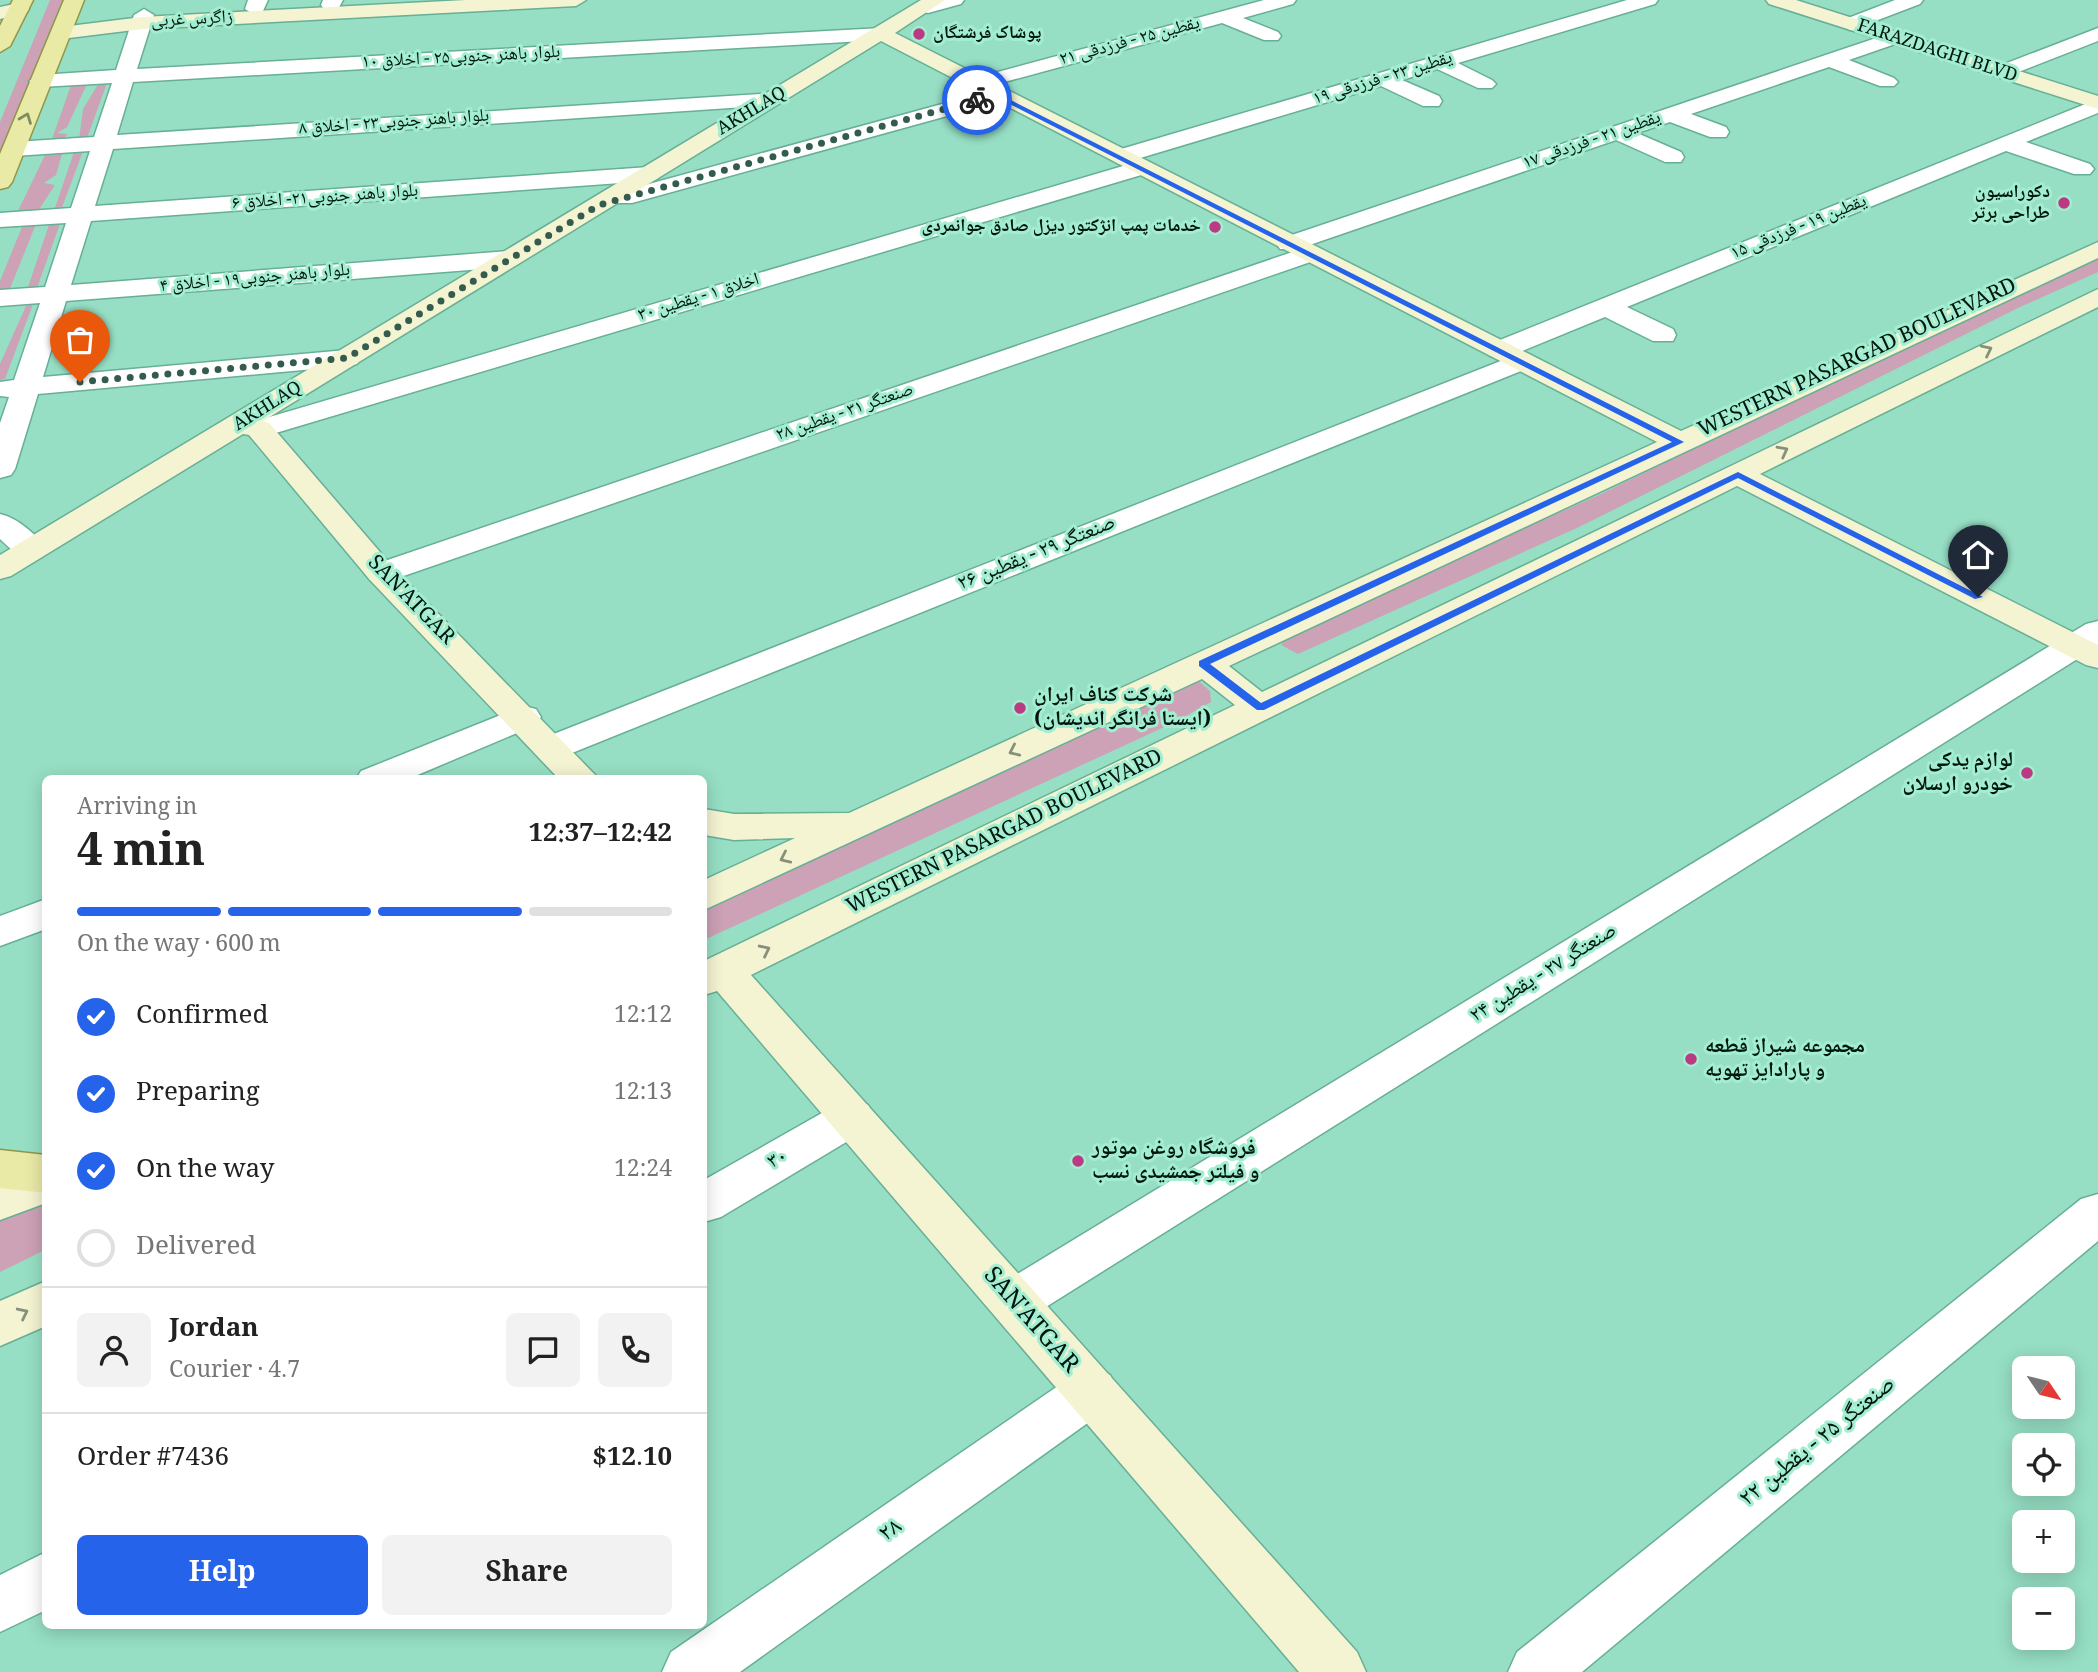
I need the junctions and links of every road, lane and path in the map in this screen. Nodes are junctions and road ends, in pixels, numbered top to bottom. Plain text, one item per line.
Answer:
1 (416, 0) edge
2 (576, 0) edge
3 (954, 0) edge
4 (1286, 0) edge
5 (1648, 0) edge
6 (1776, 0) edge
7 (1913, 0) edge
8 (332, 2) edge
9 (931, 3) edge
10 (72, 5) edge
11 (257, 5) edge
12 (14, 7) edge
13 (1174, 13) dead end
14 (1224, 17) junction
15 (143, 19) junction
16 (1198, 24) junction
17 (1850, 24) junction
18 (1109, 30) dead end
19 (61, 33) junction
20 (883, 34) junction
21 (2098, 34) edge
22 (1272, 36) dead end
23 (1894, 38) junction
24 (1048, 39) dead end
25 (1133, 41) junction
26 (1, 43) edge
27 (1080, 56) junction
28 (1829, 60) junction
29 (1438, 62) junction
30 (2001, 72) junction
31 (125, 77) junction
32 (1383, 79) junction
33 (40, 81) junction
34 (1887, 82) dead end
35 (1485, 84) dead end
36 (986, 90) junction
37 (775, 99) junction
38 (1431, 101) dead end
39 (2098, 104) edge
40 (1670, 114) junction
41 (1616, 132) junction
42 (1718, 132) dead end
43 (2006, 143) junction
44 (104, 144) junction
45 (13, 149) junction
46 (1673, 157) dead end
47 (1129, 162) junction
48 (2082, 169) dead end
49 (649, 174) junction
50 (0, 182) edge
51 (599, 205) junction
52 (82, 215) junction
53 (0, 220) edge
54 (2098, 248) edge
55 (1299, 249) junction
56 (509, 259) junction
57 (56, 295) junction
58 (2098, 297) edge
59 (0, 298) edge
60 (1606, 307) junction
61 (1663, 335) dead end
62 (1510, 355) junction
63 (347, 358) junction
64 (13, 388) edge
65 (250, 426) junction
66 (1679, 442) junction
67 (0, 469) edge
68 (1738, 475) junction
69 (0, 523) edge
70 (31, 550) junction
71 (0, 558) edge
72 (0, 569) edge
73 (381, 573) junction
74 (2090, 645) edge
75 (1203, 663) junction
76 (1261, 708) junction
77 (523, 718) junction
78 (554, 747) junction
79 (384, 775) edge
80 (578, 775) edge
81 (707, 822) edge
82 (858, 824) junction
83 (707, 894) edge
84 (42, 915) edge
85 (0, 932) edge
86 (713, 975) edge
87 (852, 1117) junction
88 (0, 1169) edge
89 (42, 1174) edge
90 (42, 1185) edge
91 (0, 1201) edge
92 (707, 1201) edge
93 (2098, 1213) edge
94 (1013, 1302) junction
95 (42, 1304) edge
96 (0, 1324) edge
97 (1092, 1391) junction
98 (42, 1581) edge
99 (0, 1605) edge
100 (691, 1672) edge
101 (1337, 1672) edge
102 (1537, 1672) edge

1 - 8 street, زاگرس غربی
2 - 15 street, زاگرس غربی
3 - 9 street
4 - 14 street, یقطین ۲۵ - فرزدقی ۲۱
5 - 29 street, یقطین ۲۳ - فرزدقی ۱۹
6 - 17 street, FARAZDAGHI BLVD
7 - 17 street
8 - 11 street, زاگرس غربی
9 - 20 street, AKHLAQ
10 - 15 street, زاگرس غربی
10 - 19 main road
11 - 15 street, زاگرس غربی
12 - 26 main road
13 - 16 street
14 - 16 street, یقطین ۲۵ - فرزدقی ۲۱
14 - 22 street
15 - 19 street, زاگرس غربی
15 - 31 street
16 - 25 street, یقطین ۲۵ - فرزدقی ۲۱
17 - 23 street, FARAZDAGHI BLVD
18 - 25 street
19 - 33 main road
20 - 31 street, بلوار باهنر جنوبی۲۵ - اخلاق ۱۰
20 - 36 street
20 - 37 street, AKHLAQ
21 - 30 street
23 - 28 street, یقطین ۲۱ - فرزدقی ۱۷
23 - 30 street, FARAZDAGHI BLVD
24 - 27 street
25 - 27 street, یقطین ۲۵ - فرزدقی ۲۱
27 - 36 street, یقطین ۲۵ - فرزدقی ۲۱
28 - 34 street
28 - 40 street, یقطین ۲۱ - فرزدقی ۱۷
29 - 32 street, یقطین ۲۳ - فرزدقی ۱۹
29 - 35 street
30 - 39 street, FARAZDAGHI BLVD
31 - 33 street, بلوار باهنر جنوبی۲۵ - اخلاق ۱۰
31 - 44 street
32 - 38 street
32 - 47 street, یقطین ۲۳ - فرزدقی ۱۹
45 -> 33 main road
36 - 47 street
36 - 51 street, یقطین ۲۵ - فرزدقی ۲۱
37 - 44 street, بلوار باهنر جنوبی۲۳ - اخلاق ۸
37 - 49 street, AKHLAQ
39 - 43 street, یقطین ۱۹ - فرزدقی ۱۵
40 - 41 street, یقطین ۲۱ - فرزدقی ۱۷
40 - 42 street
41 - 46 street
41 - 55 street, یقطین ۲۱ - فرزدقی ۱۷
43 - 48 street
43 - 60 street, یقطین ۱۹ - فرزدقی ۱۵
44 - 45 street, بلوار باهنر جنوبی۲۳ - اخلاق ۸
44 - 52 street
45 - 50 main road
47 - 55 street
47 - 65 street, اخلاق ۱ - یقطین ۳۰
49 - 51 street, AKHLAQ
49 - 52 street, بلوار باهنر جنوبی۲۱- اخلاق ۶
51 - 56 street, AKHLAQ
52 - 53 street, بلوار باهنر جنوبی۲۱- اخلاق ۶
52 - 57 street
54 - 66 street, WESTERN PASARGAD BOULEVARD
55 - 62 street
55 - 73 street, صنعتگر ۳۱ - یقطین ۲۸
56 - 57 street, بلوار باهنر جنوبی۱۹ - اخلاق ۴
56 - 63 street, AKHLAQ
57 - 59 street, بلوار باهنر جنوبی۱۹ - اخلاق ۴
57 - 64 street
68 -> 58 street, WESTERN PASARGAD BOULEVARD
60 - 61 street
60 - 62 street, یقطین ۱۹ - فرزدقی ۱۵
62 - 66 street
62 - 78 street, صنعتگر ۲۹ - یقطین ۲۶
63 - 64 street
63 - 65 street, AKHLAQ
64 - 67 street
65 - 70 street, AKHLAQ
65 - 73 street, SAN'ATGAR
66 - 75 street, WESTERN PASARGAD BOULEVARD
68 - 74 street
68 - 76 street, WESTERN PASARGAD BOULEVARD
69 - 70 street
70 - 71 street, AKHLAQ
70 - 72 street, AKHLAQ
73 - 77 street, SAN'ATGAR
74 - 94 street, صنعتگر ۲۷ - یقطین ۲۴
75 - 76 street
75 -> 82 street, WESTERN PASARGAD BOULEVARD
86 -> 76 street, WESTERN PASARGAD BOULEVARD
77 - 78 street, SAN'ATGAR
77 - 79 street
78 - 80 street, SAN'ATGAR
81 - 82 street
82 -> 83 street, WESTERN PASARGAD BOULEVARD
84 - 85 street
86 - 87 street, SAN'ATGAR
87 - 92 street, ۳۰
87 - 94 street, SAN'ATGAR
88 - 89 main road
90 - 91 street
93 - 102 street, صنعتگر ۲۵ - یقطین ۲۲
94 - 97 street, SAN'ATGAR
96 -> 95 street
97 - 100 street, ۲۸
97 - 101 street, SAN'ATGAR
98 - 99 street

